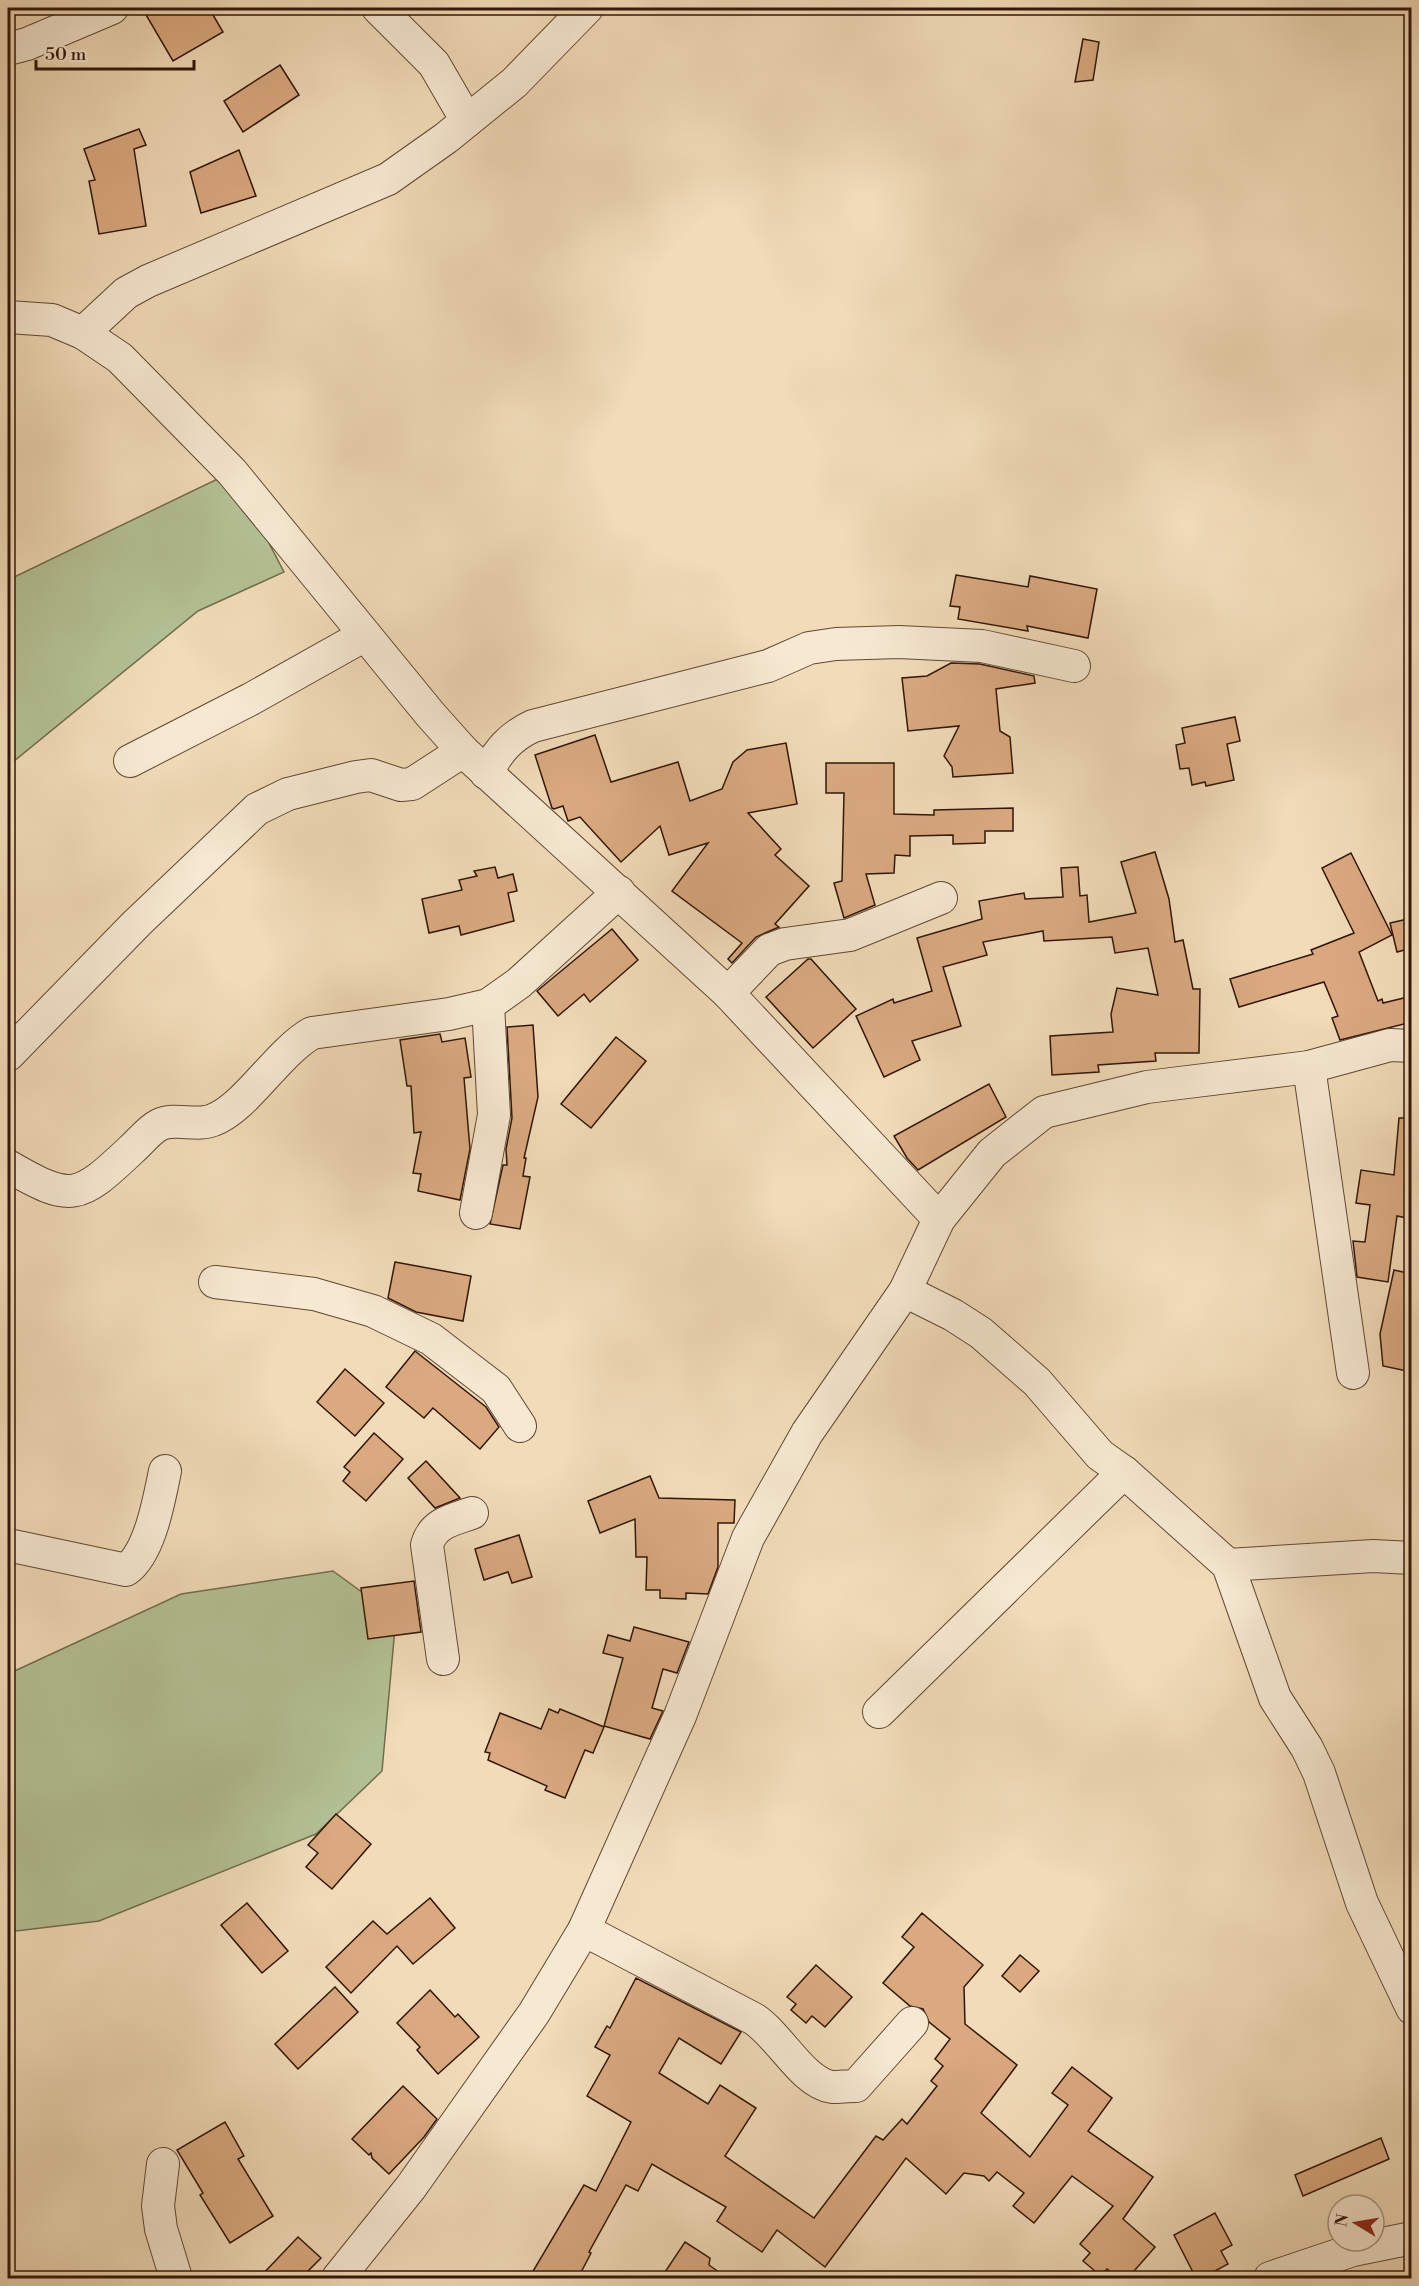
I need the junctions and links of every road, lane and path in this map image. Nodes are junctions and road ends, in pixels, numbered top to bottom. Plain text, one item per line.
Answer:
1 (112, 8) edge
2 (378, 8) edge
3 (587, 8) edge
4 (8, 50) edge
5 (467, 121) junction
6 (8, 317) edge
7 (83, 333) junction
8 (365, 635) junction
9 (1074, 666) dead end
10 (464, 751) junction
11 (130, 761) dead end
12 (486, 773) junction
13 (619, 892) junction
14 (941, 898) dead end
15 (728, 993) junction
16 (488, 1005) junction
17 (1412, 1046) edge
18 (8, 1054) edge
19 (1310, 1067) junction
20 (8, 1166) edge
21 (476, 1214) dead end
22 (939, 1219) junction
23 (215, 1282) dead end
24 (905, 1291) junction
25 (1353, 1373) dead end
26 (520, 1426) dead end
27 (165, 1471) dead end
28 (1124, 1472) junction
29 (472, 1513) dead end
30 (8, 1545) edge
31 (1412, 1558) edge
32 (1228, 1565) junction
33 (443, 1659) dead end
34 (879, 1712) dead end
35 (584, 1930) junction
36 (1412, 2008) edge
37 (912, 2023) dead end
38 (163, 2164) dead end
39 (1412, 2238) edge
40 (176, 2278) edge
41 (338, 2278) edge
42 (1270, 2278) edge

1 - 4 street
2 - 5 street
3 - 5 street
5 - 7 street
6 - 7 street
7 - 8 street
8 - 10 street
8 - 11 street
9 - 12 street
10 - 12 street
10 - 18 street
12 - 13 street
13 - 15 street
13 - 16 street
14 - 15 street
15 - 22 street
16 - 20 street
16 - 21 street
17 - 19 street
19 - 22 street
19 - 25 street
22 - 24 street
23 - 26 street
24 - 28 street
24 - 35 street
27 - 30 street
28 - 32 street
28 - 34 street
29 - 33 street
31 - 32 street
32 - 36 street
35 - 37 street
35 - 41 street
38 - 40 street
39 - 42 street

